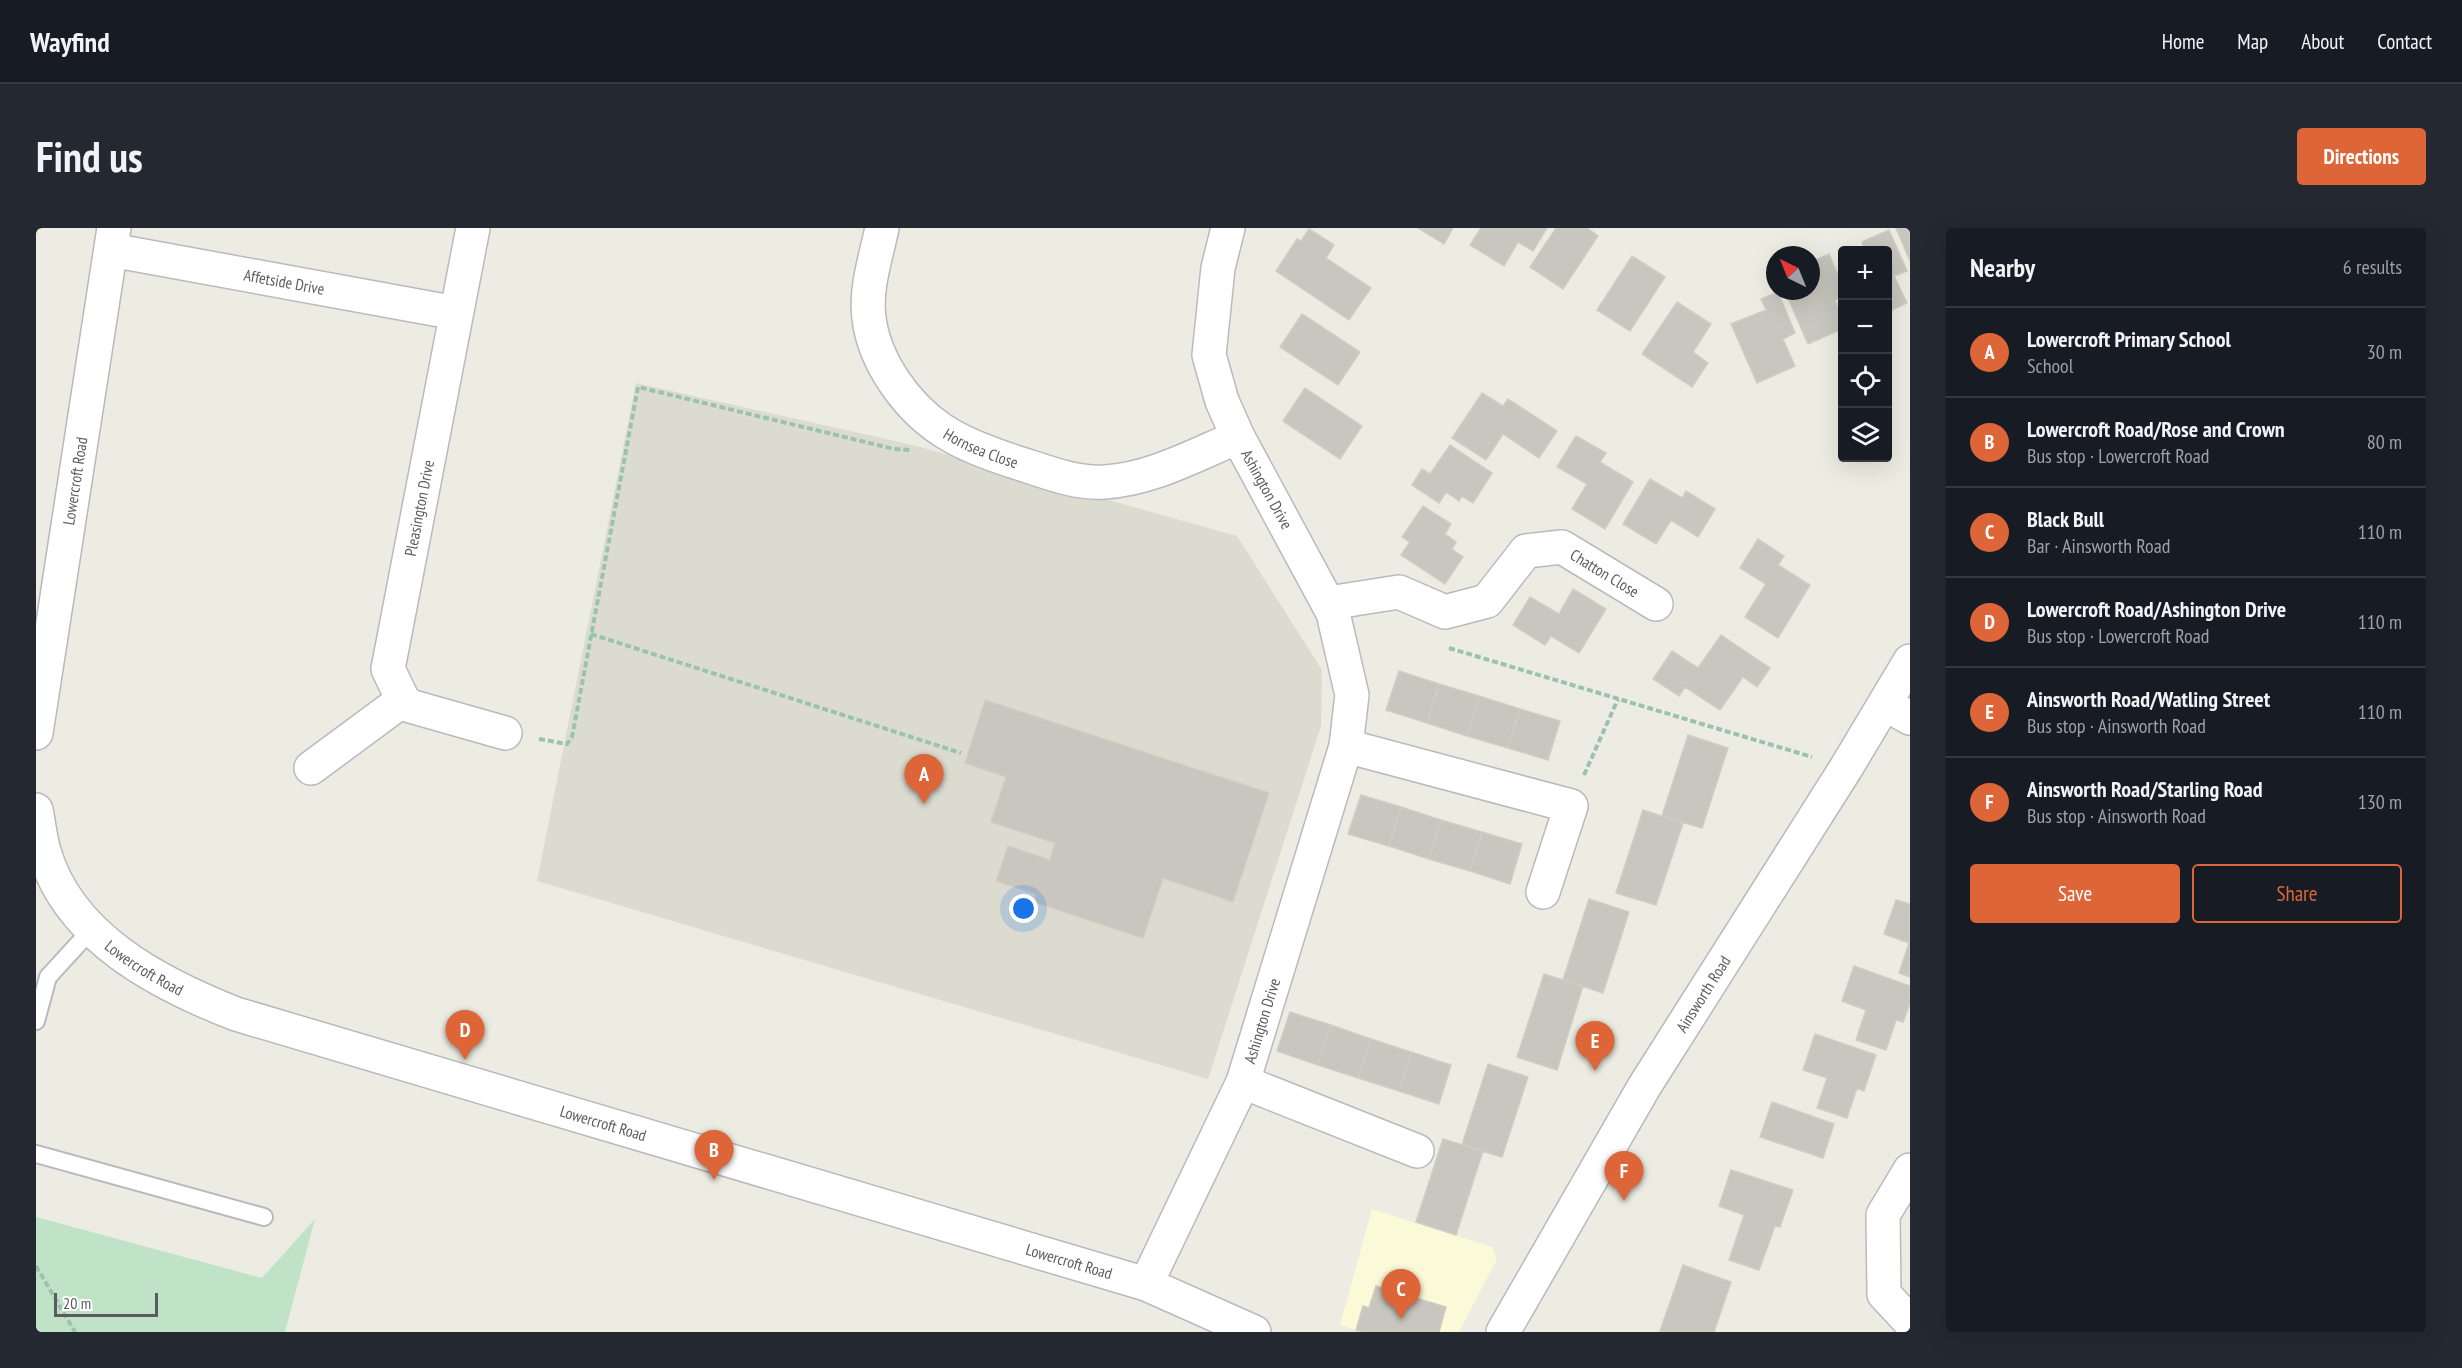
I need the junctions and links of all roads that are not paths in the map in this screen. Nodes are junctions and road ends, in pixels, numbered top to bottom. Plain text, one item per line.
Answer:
1 (473, 228) edge
2 (882, 228) edge
3 (1228, 228) edge
4 (113, 239) edge
5 (456, 313) junction
6 (1238, 437) junction
7 (1329, 603) junction
8 (1656, 604) dead end
9 (1910, 661) edge
10 (403, 700) junction
11 (1897, 711) edge
12 (36, 733) edge
13 (505, 733) road end
14 (1346, 746) junction
15 (311, 768) dead end
16 (36, 810) edge
17 (1544, 892) dead end
18 (91, 930) junction
19 (36, 1021) edge
20 (1243, 1082) junction
21 (1418, 1151) dead end
22 (36, 1154) edge
23 (1910, 1170) edge
24 (264, 1216) dead end
25 (1146, 1284) junction
26 (1910, 1322) edge
27 (1254, 1332) edge
28 (1503, 1332) edge

1 - 5 street, Pleasington Drive
2 - 6 street, Hornsea Close
3 - 6 street, Ashington Drive
4 - 5 street, Affetside Drive
4 - 12 street, Lowercroft Road
5 - 10 street, Pleasington Drive
6 - 7 street, Ashington Drive
7 - 8 street, Chatton Close
7 - 14 street, Ashington Drive
9 - 11 street, Ainsworth Road
10 - 13 street
10 - 15 street
11 - 28 street, Ainsworth Road
14 - 17 street
14 - 20 street, Ashington Drive
16 - 18 street, Lowercroft Road
18 - 19 lane
18 - 25 street, Lowercroft Road
20 - 21 street
20 - 25 street, Ashington Drive
22 - 24 lane
23 - 26 street
25 - 27 street, Lowercroft Road

